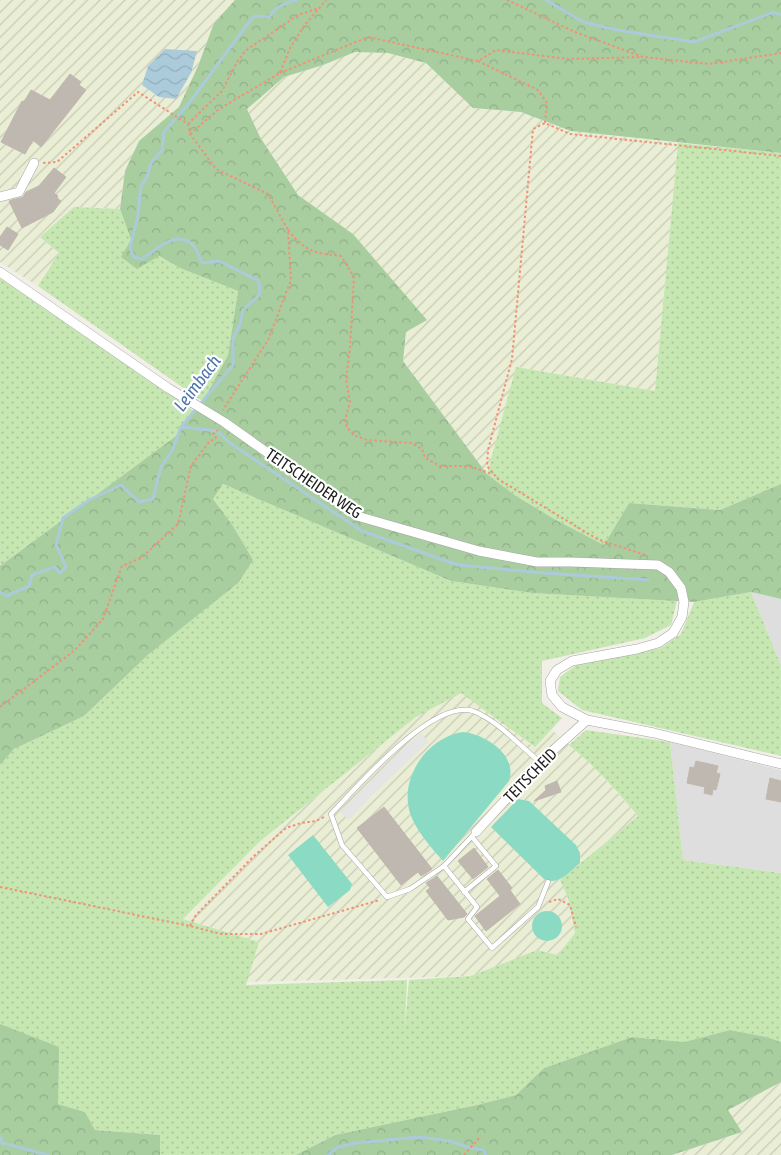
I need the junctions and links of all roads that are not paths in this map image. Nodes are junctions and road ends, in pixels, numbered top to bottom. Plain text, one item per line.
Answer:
1 (34, 163) road end
2 (0, 197) edge
3 (0, 272) edge
4 (587, 720) junction
5 (540, 762) junction
6 (781, 764) edge
7 (474, 835) junction
8 (444, 866) junction
9 (548, 882) dead end
10 (464, 892) junction

1 - 2 street
3 - 4 street, TEITSCHEIDER WEG
4 - 5 street, TEITSCHEID
4 - 6 street
5 - 7 street, TEITSCHEID
5 - 8 lane
7 - 8 lane
7 - 10 lane
8 - 10 lane
9 - 10 lane

